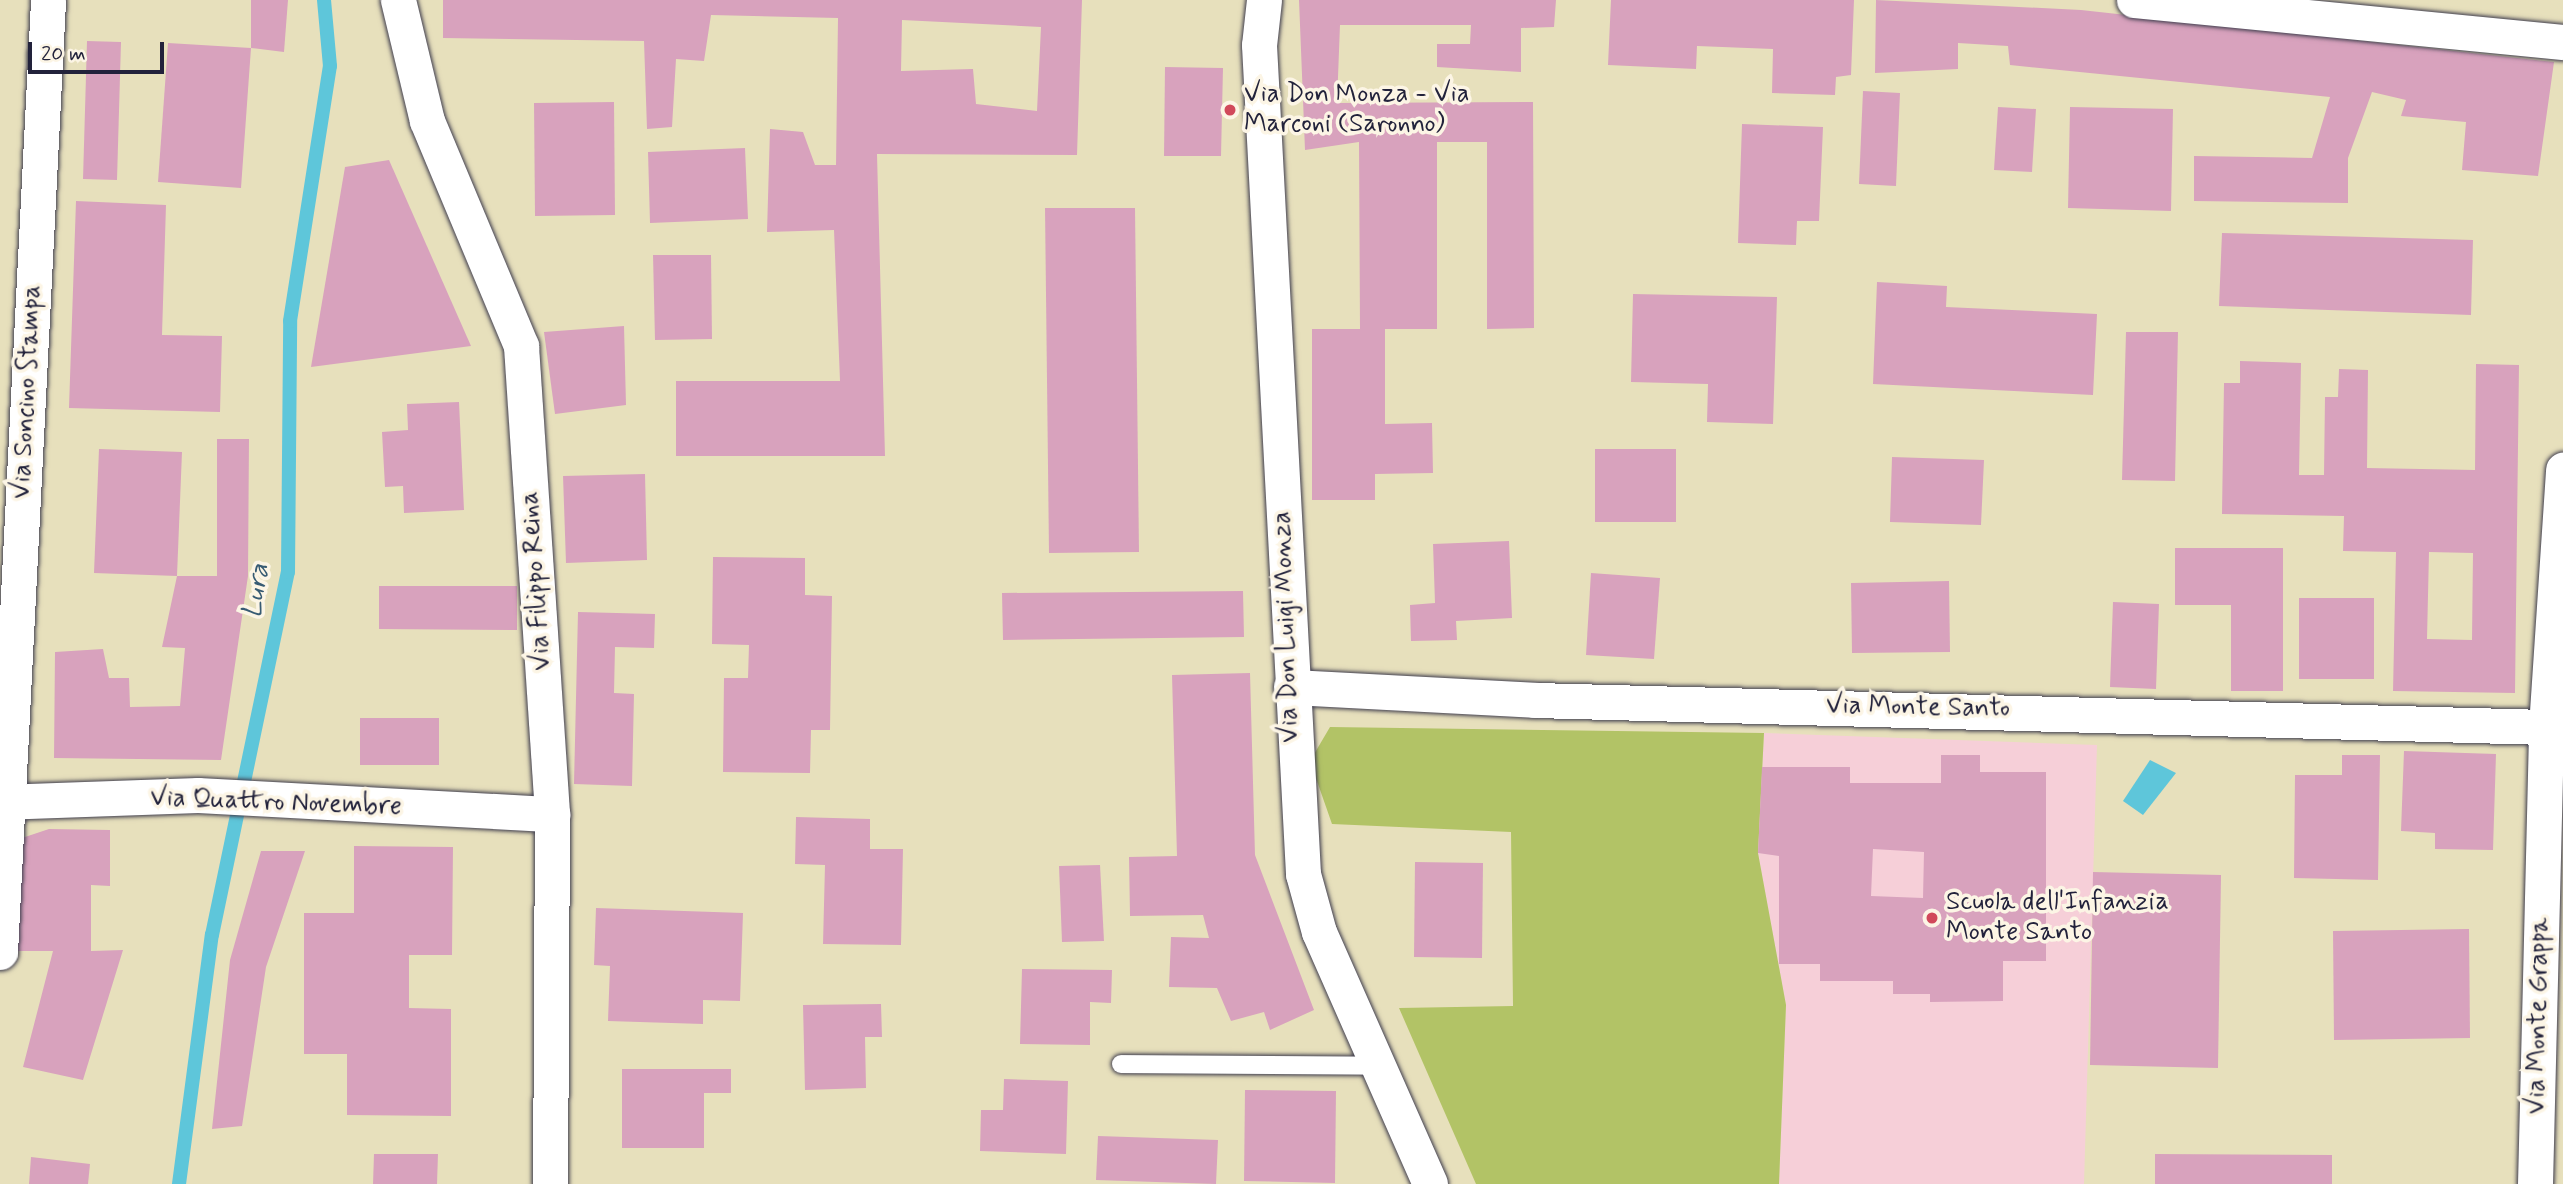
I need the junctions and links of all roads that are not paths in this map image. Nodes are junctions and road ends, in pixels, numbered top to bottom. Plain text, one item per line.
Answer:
1 (48, 0) edge
2 (398, 0) edge
3 (1242, 0) edge
4 (1264, 0) edge
5 (2134, 0) edge
6 (2563, 42) edge
7 (1259, 45) junction
8 (2563, 470) edge
9 (1291, 687) junction
10 (2546, 727) junction
11 (3, 802) edge
12 (552, 814) junction
13 (0, 952) edge
14 (1121, 1064) dead end
15 (1380, 1066) junction
16 (550, 1184) edge
17 (1430, 1184) edge
18 (2535, 1184) edge

1 - 11 street, Via Soncino Stampa
2 - 12 street, Via Filippo Reina
3 - 7 street, Via Don Luigi Monza
4 - 7 street, Via Don Luigi Monza
5 - 6 street
7 - 9 street, Via Don Luigi Monza
8 - 10 street, Via Monte Grappa
9 - 10 street, Via Monte Santo
9 - 15 street, Via Don Luigi Monza
10 - 18 street, Via Monte Grappa
11 - 12 street, Via Quattro Novembre
11 - 13 street, Via Soncino Stampa
12 - 16 street, Via Filippo Reina
14 - 15 lane
15 - 17 street, Via Don Luigi Monza

